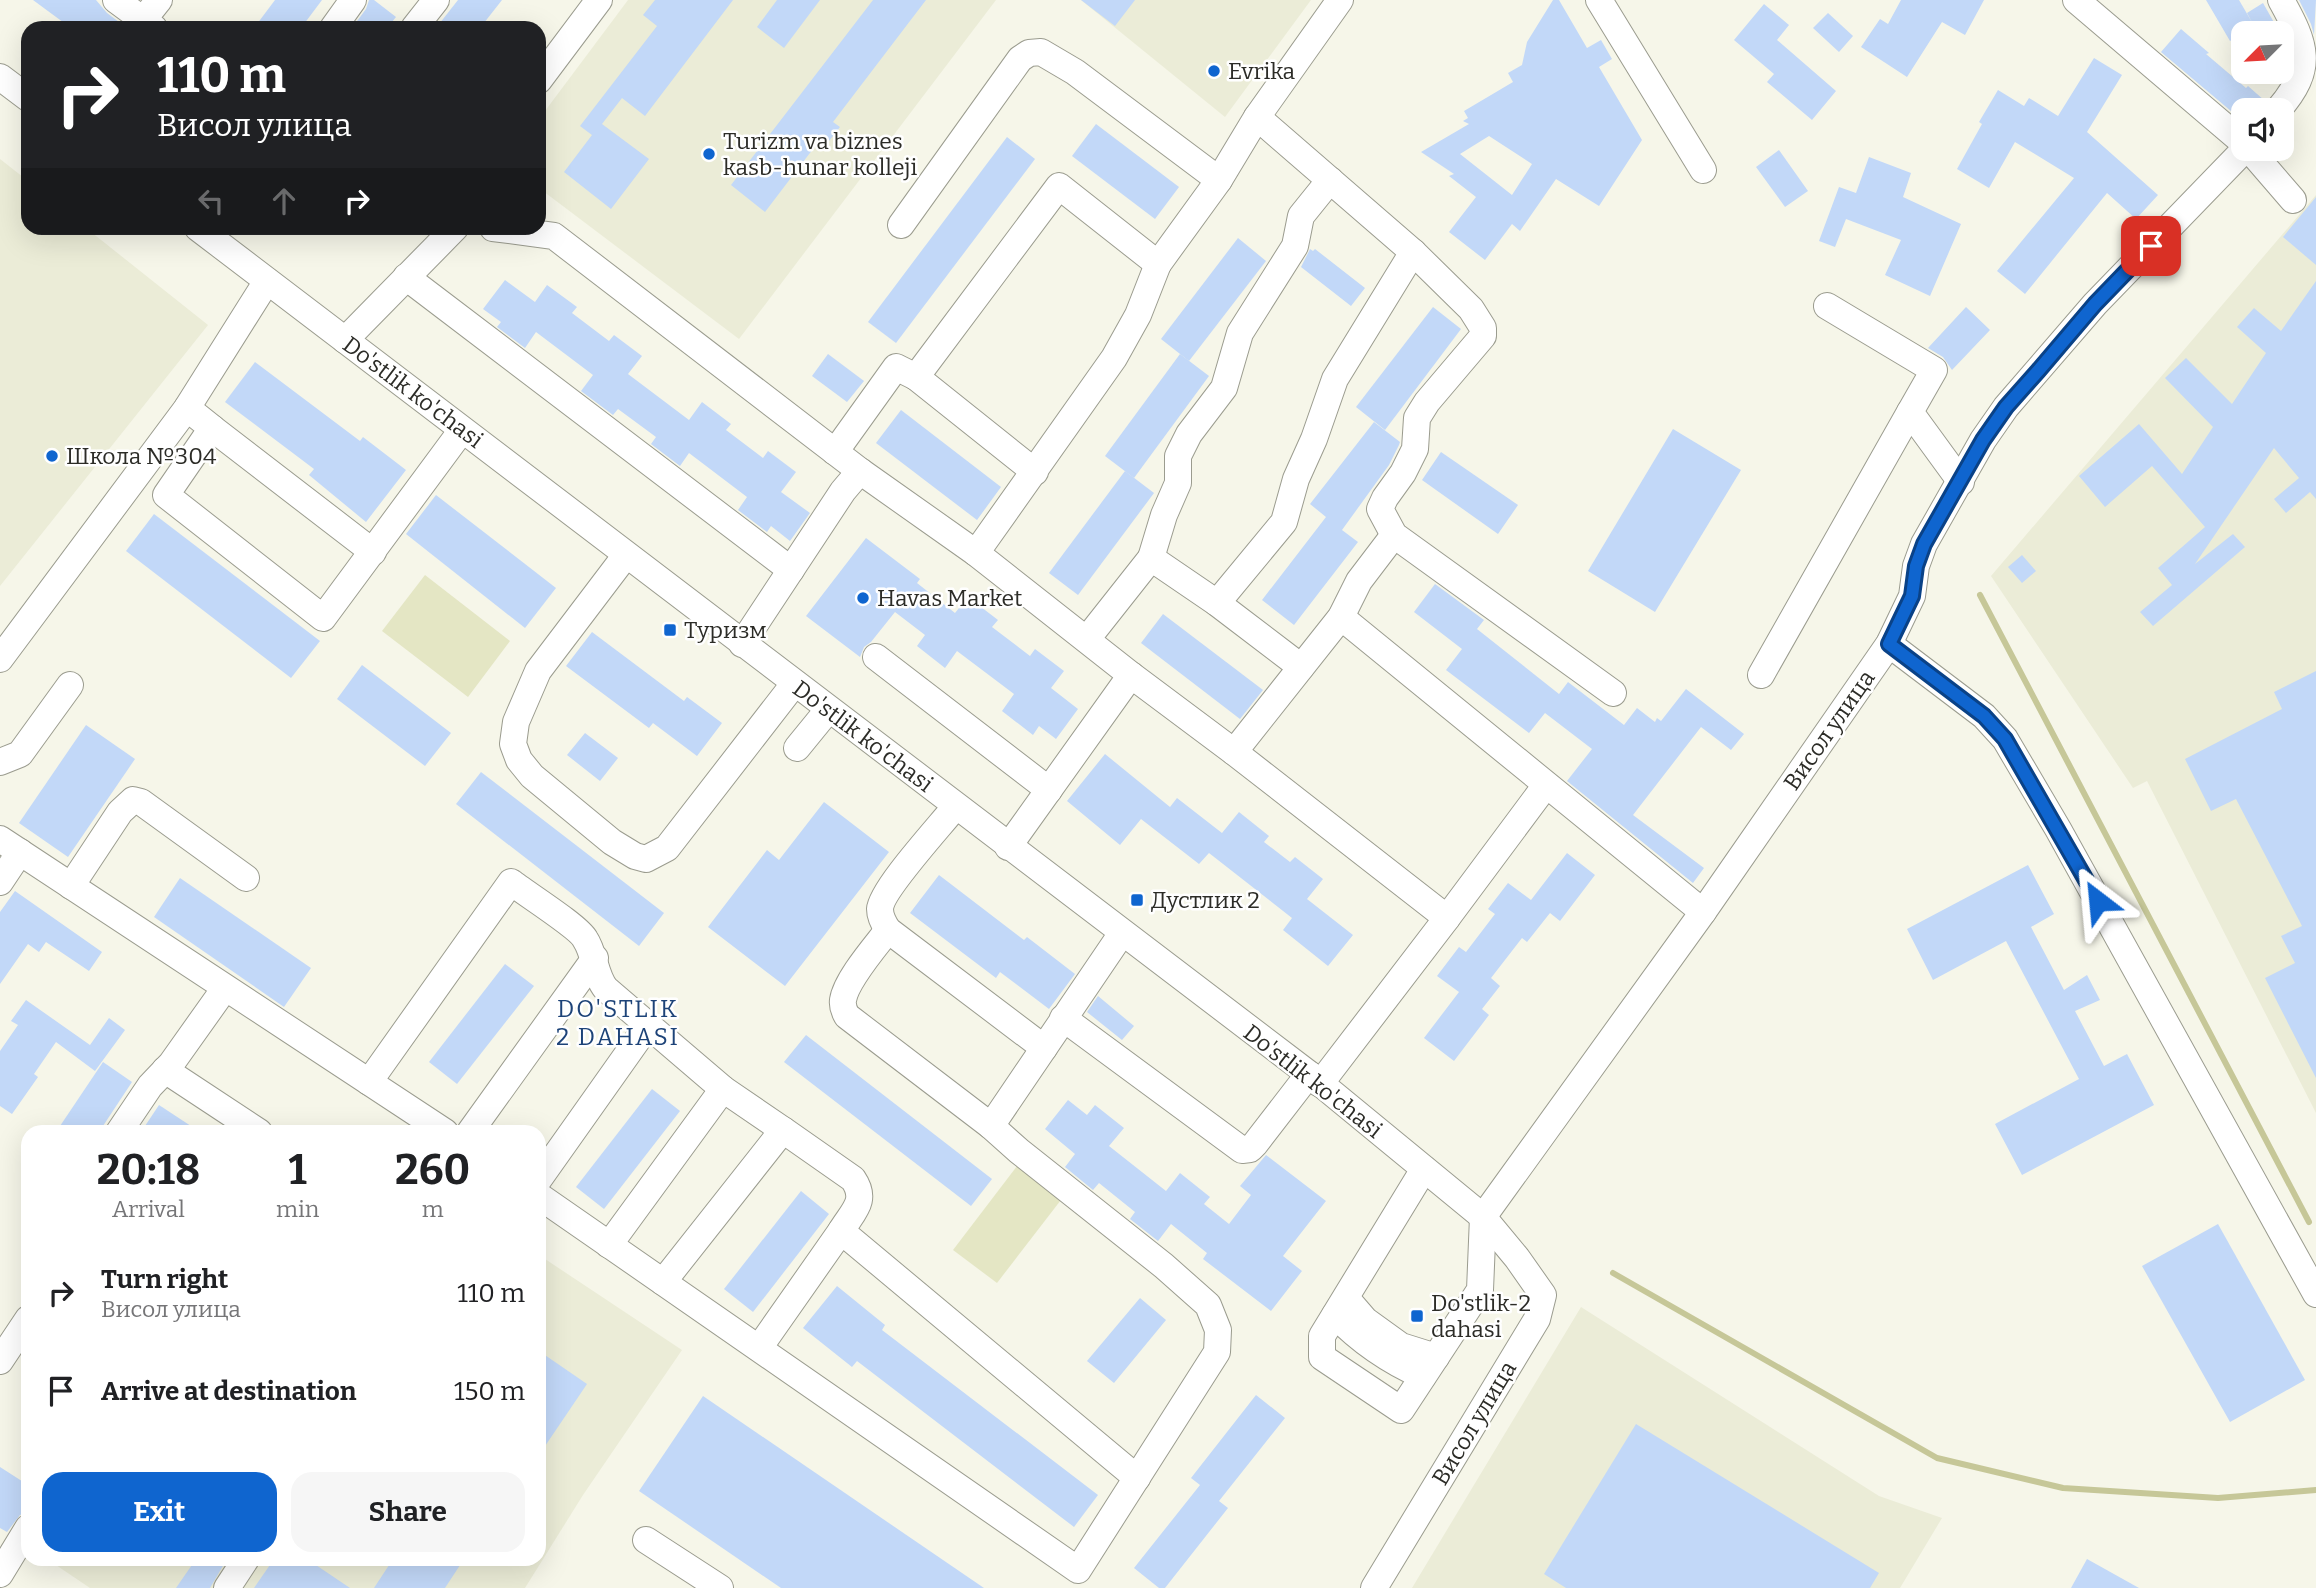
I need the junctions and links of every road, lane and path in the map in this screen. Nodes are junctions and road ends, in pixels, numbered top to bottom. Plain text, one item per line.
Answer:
1 (116, 0) edge
2 (354, 0) edge
3 (436, 0) edge
4 (599, 0) edge
5 (1340, 0) edge
6 (1599, 0) edge
7 (2076, 0) edge
8 (2281, 0) edge
9 (152, 16) edge
10 (338, 21) edge
11 (420, 21) edge
12 (546, 71) edge
13 (0, 76) edge
14 (21, 92) edge
15 (2289, 98) edge
16 (1257, 117) junction
17 (2231, 132) edge
18 (2235, 161) edge
19 (2258, 161) edge
20 (1703, 170) dead end
21 (1219, 180) junction
22 (1330, 180) junction
23 (2293, 200) dead end
24 (901, 225) dead end
25 (207, 235) edge
26 (448, 235) edge
27 (546, 235) edge
28 (1413, 252) junction
29 (1158, 264) junction
30 (406, 277) junction
31 (267, 281) junction
32 (1827, 306) dead end
33 (345, 340) junction
34 (915, 377) junction
35 (187, 408) junction
36 (1910, 412) junction
37 (212, 428) junction
38 (462, 430) junction
39 (835, 452) junction
40 (860, 471) junction
41 (1035, 472) junction
42 (1961, 482) junction
43 (1394, 535) junction
44 (373, 552) junction
45 (976, 553) junction
46 (626, 555) junction
47 (1151, 558) junction
48 (791, 570) junction
49 (1217, 603) junction
50 (1340, 617) junction
51 (1087, 639) junction
52 (742, 644) junction
53 (1889, 644) junction
54 (876, 657) dead end
55 (0, 659) edge
56 (1301, 667) junction
57 (1131, 675) junction
58 (1761, 675) dead end
59 (794, 684) junction
60 (70, 685) dead end
61 (1613, 693) dead end
62 (828, 710) junction
63 (797, 748) dead end
64 (1234, 752) junction
65 (0, 762) edge
66 (1546, 785) junction
67 (1049, 790) junction
68 (955, 807) junction
69 (10, 845) edge
70 (1008, 847) junction
71 (246, 878) dead end
72 (0, 882) edge
73 (71, 886) junction
74 (1703, 912) junction
75 (1447, 918) junction
76 (888, 930) junction
77 (1122, 933) junction
78 (595, 958) junction
79 (225, 988) junction
80 (1063, 1018) junction
81 (648, 1025) junction
82 (1044, 1048) junction
83 (165, 1069) junction
84 (1314, 1079) junction
85 (369, 1082) junction
86 (723, 1089) junction
87 (124, 1125) edge
88 (249, 1125) edge
89 (435, 1125) edge
90 (475, 1125) edge
91 (991, 1126) junction
92 (783, 1130) junction
93 (546, 1169) edge
94 (1424, 1169) junction
95 (546, 1201) edge
96 (1483, 1217) junction
97 (841, 1231) junction
98 (610, 1245) junction
99 (1517, 1258) joint
100 (2307, 1258) edge
101 (663, 1282) junction
102 (2316, 1293) edge
103 (1334, 1316) junction
104 (21, 1330) edge
105 (759, 1348) junction
106 (0, 1362) edge
107 (1422, 1377) junction
108 (1137, 1478) junction
109 (21, 1540) edge
110 (646, 1540) dead end
111 (241, 1566) edge
112 (0, 1574) edge
113 (0, 1582) edge
114 (9, 1588) edge
115 (227, 1588) edge
116 (720, 1588) edge
117 (1374, 1588) edge

1 - 9 street
2 - 10 street
3 - 11 street
4 - 12 street
5 - 16 street
6 - 20 street
7 - 17 street
8 - 15 street
13 - 14 street
16 - 21 street
16 - 22 street
18 - 42 street, Висол улица
19 - 23 street
21 - 24 street
21 - 29 street
22 - 28 street
22 - 47 street
25 - 31 street, Do'stlik ko'chasi
26 - 30 street
27 - 39 street
28 - 43 street
28 - 49 street
29 - 34 street
29 - 41 street
30 - 33 street
30 - 48 street
31 - 33 street, Do'stlik ko'chasi
31 - 35 street
32 - 36 street
33 - 38 street, Do'stlik ko'chasi
34 - 39 street
34 - 41 street
35 - 37 street
35 - 55 street
36 - 42 street
36 - 58 street
37 - 44 street
37 - 44 street
38 - 44 street
38 - 46 street, Do'stlik ko'chasi
39 - 40 street
40 - 45 street
40 - 48 street
41 - 45 street
42 - 53 street, Висол улица
43 - 50 street
43 - 61 street
45 - 51 street
46 - 52 street, Do'stlik ko'chasi
46 - 59 street
47 - 49 street
47 - 51 street
48 - 52 street
49 - 56 street
50 - 56 street
50 - 66 street
51 - 57 street
52 - 59 street, Do'stlik ko'chasi
53 - 74 street, Висол улица
53 - 100 street
54 - 67 street
56 - 64 street
57 - 64 street
57 - 67 street
59 - 62 street, Do'stlik ko'chasi
60 - 65 street
62 - 63 street
62 - 68 street, Do'stlik ko'chasi
64 - 75 street
66 - 74 street
66 - 75 street
67 - 70 street
68 - 70 street, Do'stlik ko'chasi
68 - 76 street
69 - 72 street
69 - 73 street
70 - 77 street, Do'stlik ko'chasi
71 - 73 street
73 - 79 street
74 - 96 street, Висол улица
75 - 84 street
76 - 82 street
76 - 91 street
77 - 80 street
77 - 84 street, Do'stlik ko'chasi
78 - 81 street
78 - 85 street
78 - 90 street
79 - 83 street
79 - 85 street
80 - 82 street
80 - 84 street
81 - 86 street
81 - 93 street
82 - 91 street
83 - 87 street
83 - 88 street
84 - 94 street, Do'stlik ko'chasi
85 - 89 street
86 - 92 street
86 - 98 street
91 - 108 street
92 - 97 street
92 - 101 street
94 - 96 street, Do'stlik ko'chasi
94 - 103 street
95 - 98 street
96 - 99 street, Do'stlik ko'chasi
96 - 107 street
97 - 105 street
97 - 108 street
98 - 101 street
99 - 117 street, Висол улица
100 - 102 street
101 - 105 street
103 - 107 street
103 - 107 street
103 - 107 street
104 - 106 street
105 - 108 street
109 - 112 street
110 - 116 street
111 - 115 street
113 - 114 street

